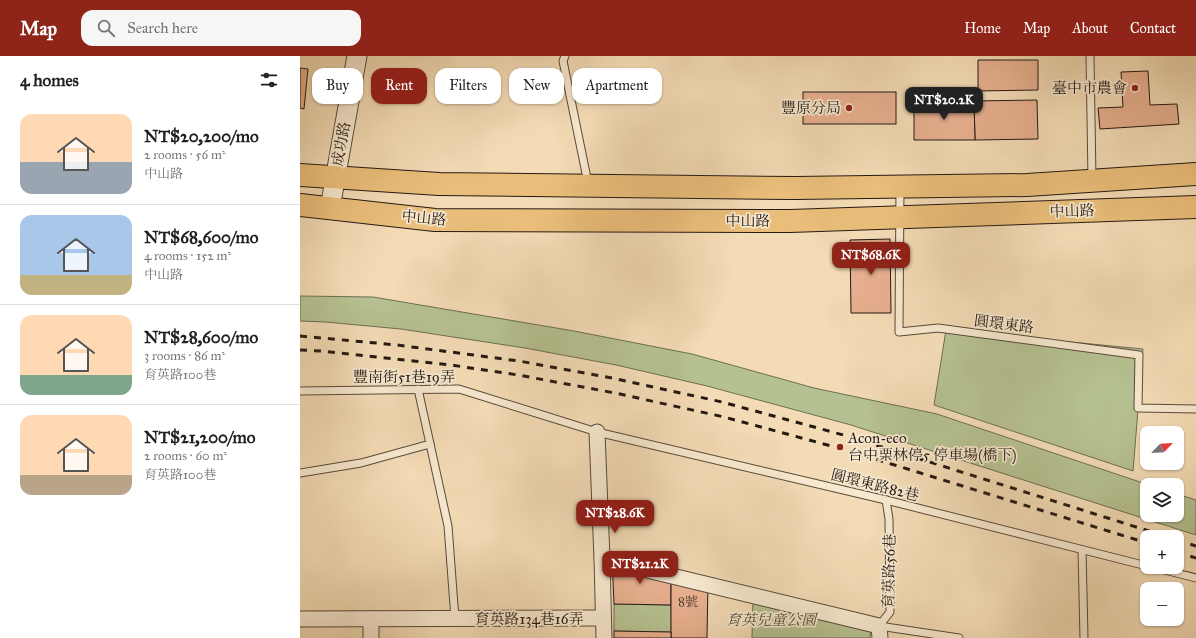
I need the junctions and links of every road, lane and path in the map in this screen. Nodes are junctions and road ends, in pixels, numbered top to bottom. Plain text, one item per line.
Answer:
1 (357, 56) edge
2 (565, 56) edge
3 (1090, 56) edge
4 (1196, 174) edge
5 (300, 175) edge
6 (335, 178) junction
7 (1092, 181) junction
8 (588, 185) junction
9 (900, 186) junction
10 (300, 205) edge
11 (1196, 207) edge
12 (330, 208) junction
13 (900, 217) junction
14 (418, 389) junction
15 (300, 391) edge
16 (1196, 409) edge
17 (597, 432) junction
18 (430, 444) junction
19 (300, 473) edge
20 (886, 500) junction
21 (1082, 550) junction
22 (602, 559) junction
23 (1140, 564) edge
24 (1180, 574) edge
25 (1196, 578) edge
26 (603, 618) junction
27 (300, 619) edge
28 (371, 619) junction
29 (455, 619) junction
30 (879, 632) edge
31 (372, 638) edge
32 (604, 638) edge
33 (959, 638) edge
34 (1084, 638) edge

1 - 6 street, 成功路
2 - 8 lane
3 - 7 lane
4 - 7 main road, 中山路
5 - 6 main road, 中山路
6 - 8 main road, 中山路
6 - 12 street, 成功路
7 - 9 main road, 中山路
8 - 9 main road, 中山路
9 - 13 lane, 圓環東路
10 - 12 main road, 中山路
11 - 13 main road, 中山路
12 - 13 main road, 中山路
13 - 16 lane, 圓環東路
14 - 15 lane, 豐南街51巷19弄
14 - 17 lane, 豐南街51巷19弄
14 - 18 lane, 育英路134巷16弄
17 - 20 lane, 圓環東路82巷
17 - 22 street
18 - 19 lane
18 - 29 lane, 育英路134巷16弄
20 - 21 lane, 圓環東路82巷
20 - 30 lane, 育英路56巷
21 - 23 lane, 圓環東路82巷
21 - 34 lane
22 - 26 street
22 - 30 street
24 - 25 lane
26 - 29 street, 育英路134巷16弄
26 - 32 street
27 - 28 street, 育英路134巷16弄
28 - 29 street, 育英路134巷16弄
28 - 31 street
30 - 33 lane

